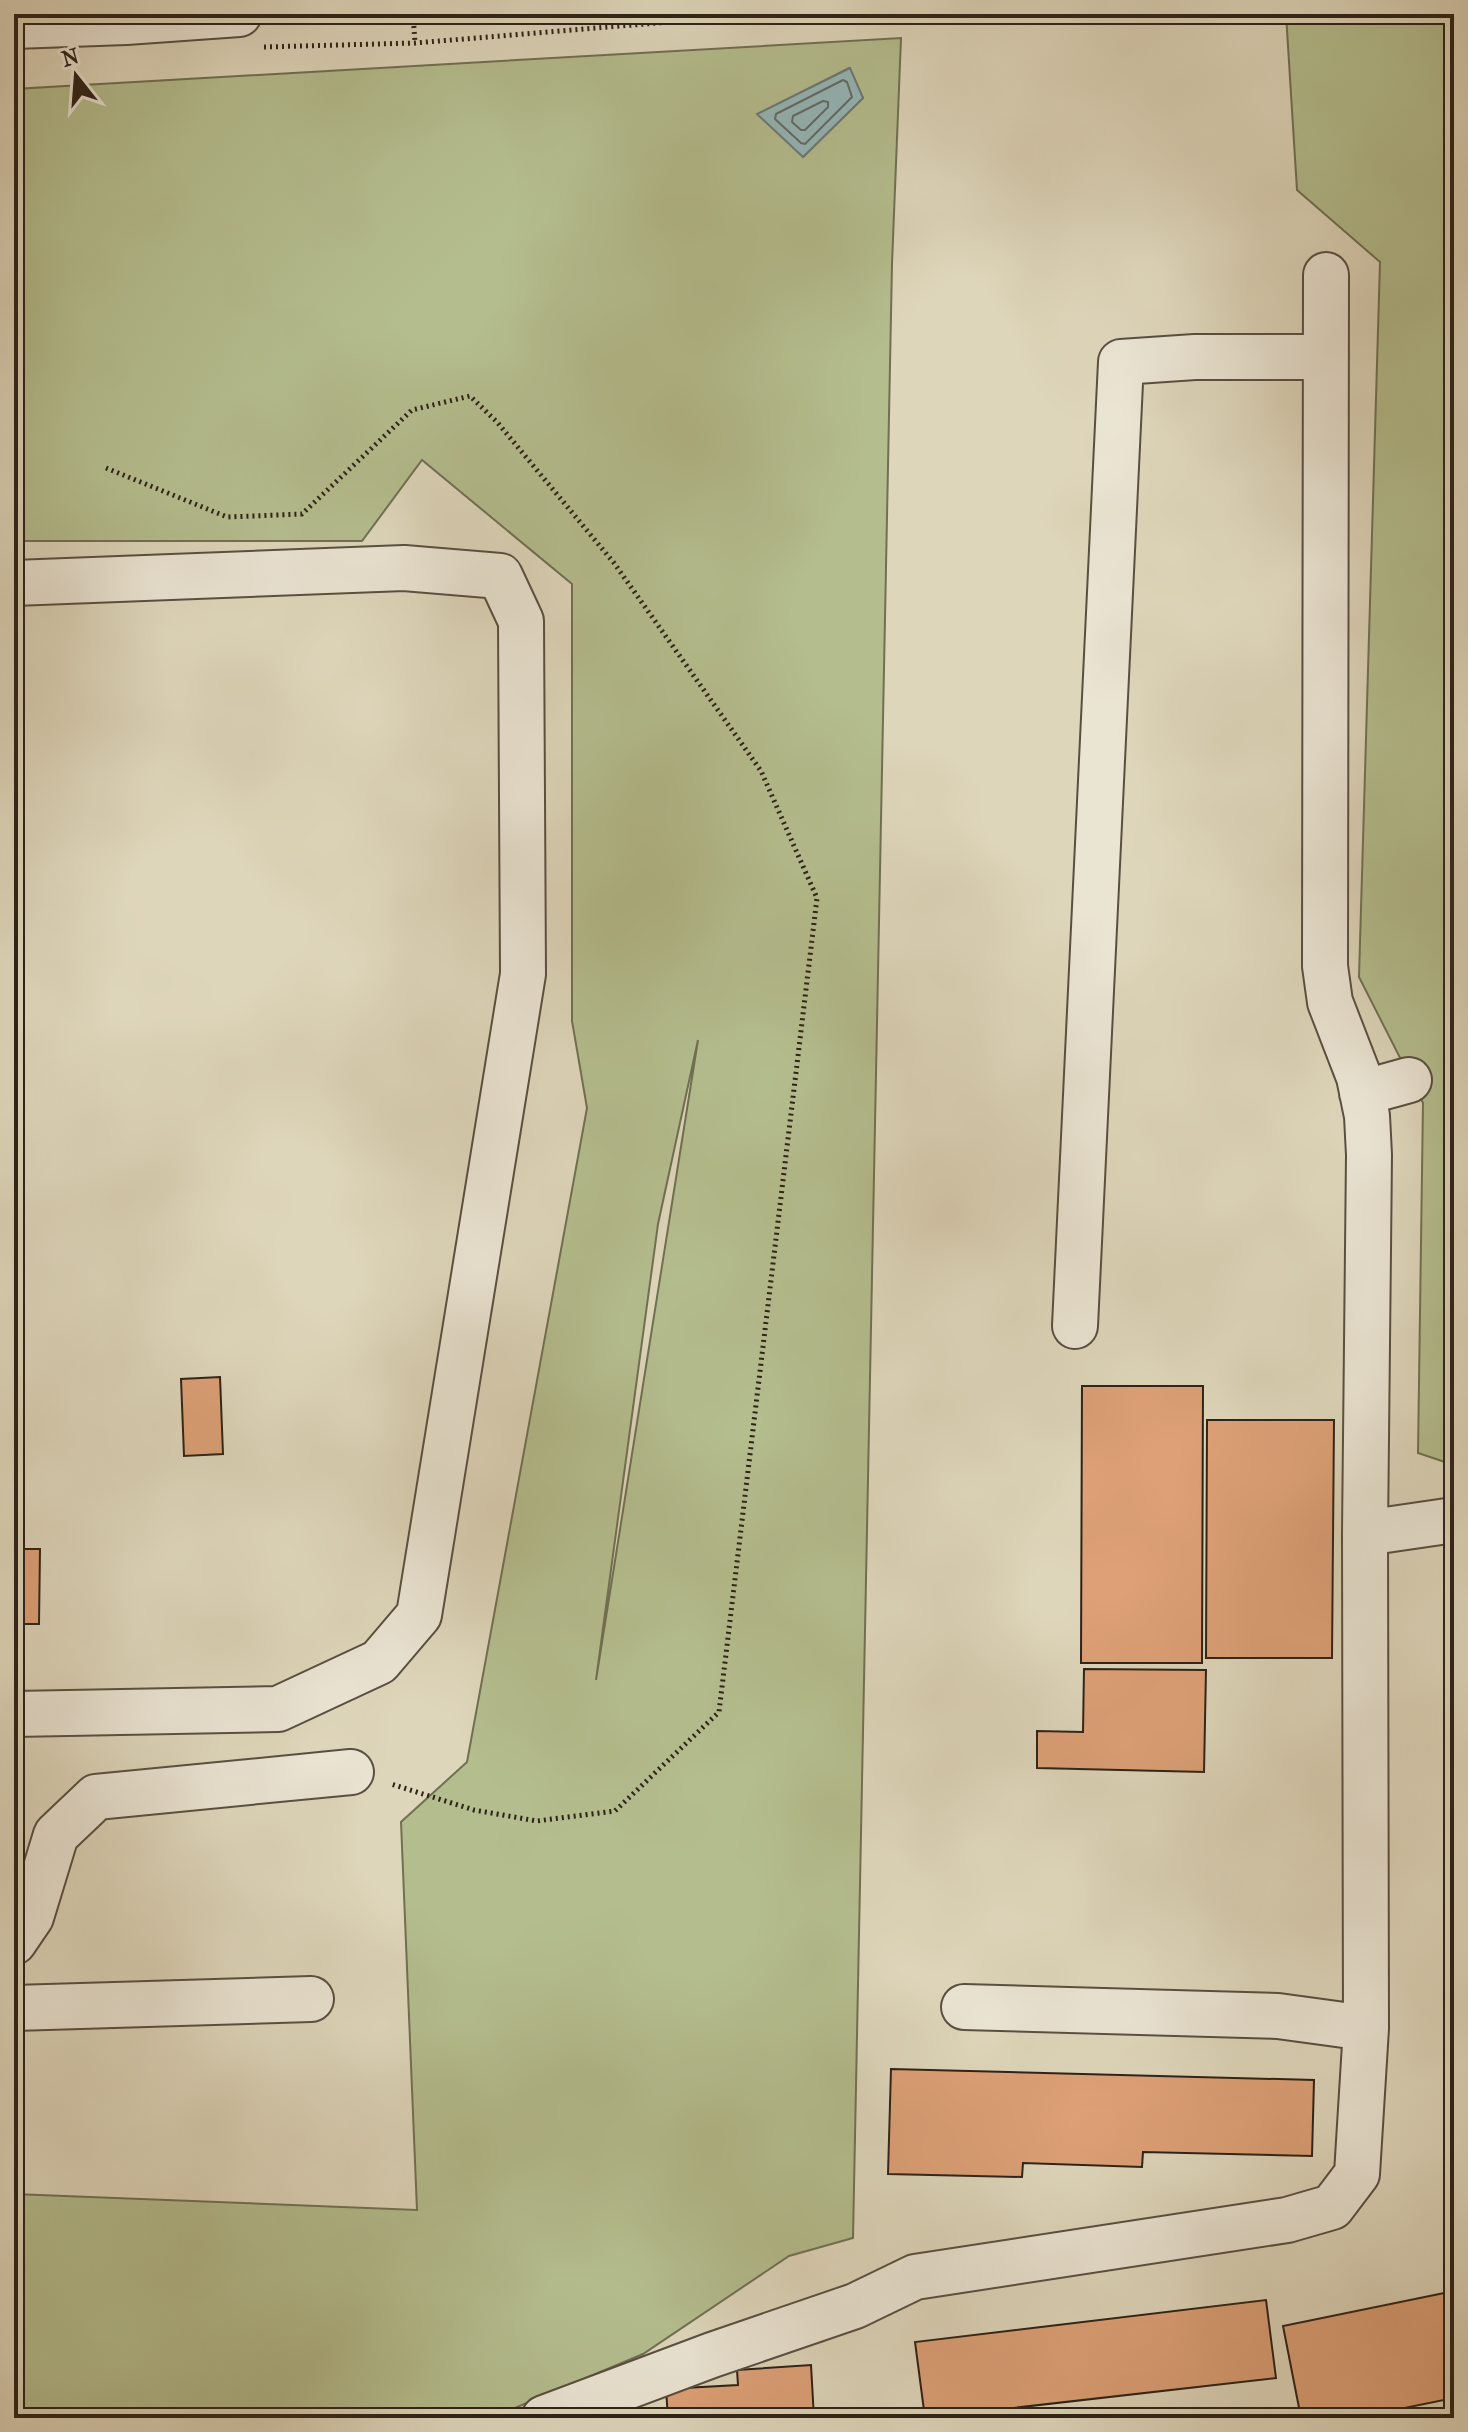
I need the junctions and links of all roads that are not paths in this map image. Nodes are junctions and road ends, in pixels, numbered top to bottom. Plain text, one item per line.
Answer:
1 (14, 26) edge
2 (249, 31) edge
3 (1326, 275) dead end
4 (1326, 357) junction
5 (14, 583) edge
6 (1409, 1080) dead end
7 (1362, 1093) junction
8 (1075, 1326) dead end
9 (1454, 1520) edge
10 (1365, 1533) junction
11 (14, 1714) edge
12 (351, 1772) road end
13 (14, 1942) edge
14 (311, 1999) dead end
15 (964, 2007) dead end
16 (14, 2008) edge
17 (1366, 2028) junction
18 (544, 2418) edge

1 - 2 street
3 - 4 street
4 - 7 street
4 - 8 street
5 - 11 street
6 - 7 street
7 - 10 street
9 - 10 street
10 - 17 street
12 - 13 street
14 - 16 street
15 - 17 street
17 - 18 street

